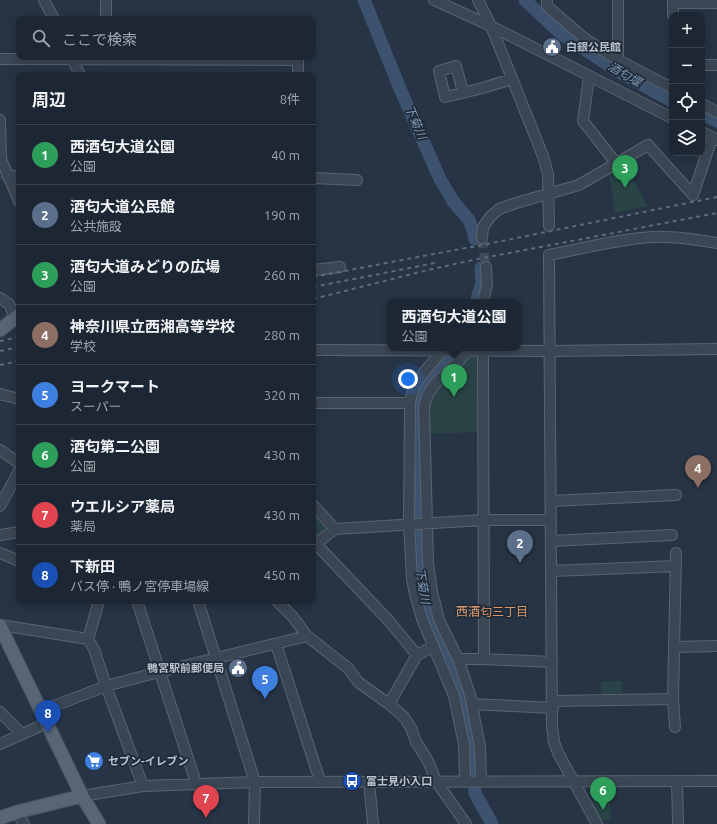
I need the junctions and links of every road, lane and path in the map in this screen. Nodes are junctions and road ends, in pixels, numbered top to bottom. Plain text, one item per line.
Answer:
1 (44, 0) edge
2 (106, 0) edge
3 (434, 0) edge
4 (478, 0) edge
5 (618, 0) edge
6 (545, 2) edge
7 (673, 2) edge
8 (717, 3) edge
9 (52, 16) edge
10 (106, 16) edge
11 (491, 26) junction
12 (0, 59) edge
13 (16, 59) edge
14 (73, 60) edge
15 (298, 60) edge
16 (618, 60) junction
17 (705, 65) edge
18 (717, 65) edge
19 (79, 72) edge
20 (298, 72) edge
21 (589, 77) junction
22 (512, 79) junction
23 (669, 86) edge
24 (463, 92) dead end
25 (705, 106) edge
26 (717, 112) edge
27 (669, 117) edge
28 (0, 120) edge
29 (705, 134) edge
30 (715, 139) edge
31 (0, 157) edge
32 (616, 163) junction
33 (8, 176) junction
34 (16, 176) edge
35 (316, 178) edge
36 (357, 180) dead end
37 (16, 183) edge
38 (549, 193) junction
39 (16, 194) edge
40 (549, 226) dead end
41 (482, 238) tunnel mouth
42 (717, 243) edge
43 (340, 267) dead end
44 (486, 267) tunnel mouth
45 (316, 270) edge
46 (0, 298) edge
47 (484, 299) edge
48 (16, 314) edge
49 (16, 317) edge
50 (0, 330) edge
51 (717, 349) edge
52 (316, 350) edge
53 (387, 350) edge
54 (444, 351) edge
55 (467, 351) edge
56 (483, 351) joint
57 (549, 351) junction
58 (0, 394) edge
59 (16, 398) edge
60 (316, 403) edge
61 (410, 403) junction
62 (0, 450) edge
63 (16, 461) edge
64 (16, 477) edge
65 (676, 495) dead end
66 (551, 501) junction
67 (0, 506) edge
68 (316, 508) edge
69 (483, 520) junction
70 (551, 520) junction
71 (427, 523) junction
72 (409, 524) junction
73 (335, 529) junction
74 (16, 532) edge
75 (0, 535) edge
76 (672, 535) dead end
77 (551, 540) junction
78 (316, 543) edge
79 (316, 547) edge
80 (0, 553) edge
81 (676, 553) dead end
82 (16, 560) edge
83 (676, 566) junction
84 (552, 571) junction
85 (98, 604) edge
86 (138, 604) edge
87 (199, 604) edge
88 (280, 604) edge
89 (0, 626) edge
90 (307, 636) junction
91 (88, 639) junction
92 (276, 644) junction
93 (434, 646) junction
94 (717, 646) edge
95 (674, 647) junction
96 (417, 655) junction
97 (217, 659) junction
98 (458, 659) junction
99 (484, 659) junction
100 (552, 662) junction
101 (159, 672) junction
102 (106, 686) junction
103 (673, 699) junction
104 (389, 704) junction
105 (472, 704) junction
106 (553, 705) junction
107 (41, 711) junction
108 (0, 712) edge
109 (47, 723) junction
110 (675, 727) dead end
111 (22, 734) junction
112 (0, 744) edge
113 (466, 780) junction
114 (480, 780) junction
115 (320, 781) junction
116 (368, 781) junction
117 (436, 781) junction
118 (572, 781) junction
119 (677, 781) junction
120 (717, 781) edge
121 (255, 782) junction
122 (196, 783) junction
123 (143, 786) junction
124 (82, 796) junction
125 (17, 812) junction
126 (0, 818) edge
127 (24, 824) edge
128 (99, 824) edge
129 (254, 824) edge
130 (373, 824) edge
131 (466, 824) edge
132 (597, 824) edge
133 (678, 824) edge

1 - 9 street
2 - 10 street
3 - 11 street
4 - 11 street
5 - 16 street
6 - 16 street
7 - 8 street
11 - 21 street
11 - 22 street
12 - 13 street
14 - 19 street
15 - 20 street
16 - 23 street
17 - 18 street
21 - 27 street
21 - 32 street
22 - 24 street
22 - 38 street
25 - 26 street
28 - 31 street
29 - 30 street
30 - 32 street
31 - 33 street
32 - 38 street
33 - 34 street
33 - 37 street
33 - 39 street
35 - 36 street
38 - 40 street
38 - 41 street
42 - 57 street
43 - 45 street
44 - 47 street
46 - 48 street
49 - 50 main road
51 - 57 street
52 - 53 street
54 - 61 street
55 - 71 street
56 - 57 street
56 - 69 street
57 - 66 street
58 - 59 street
60 - 61 street
61 - 72 street
62 - 63 street
64 - 67 street
65 - 66 street
66 - 70 street
68 - 73 street
69 - 70 street
69 - 71 street
69 - 99 street
70 - 77 street
71 - 72 street
71 - 98 street
72 - 73 street
72 - 93 street
73 - 78 street
74 - 75 street
76 - 77 street
77 - 84 street
79 - 96 street
80 - 82 street
81 - 83 street
83 - 84 street
83 - 95 street
84 - 100 street
85 - 91 street
86 - 101 street
87 - 97 street
88 - 90 street
89 - 91 street
89 - 107 main road
90 - 92 street
90 - 104 street
91 - 102 street
92 - 97 street
92 - 115 street
93 - 96 street
93 - 113 street
94 - 95 street
95 - 103 street
96 - 104 street
97 - 101 street
97 - 121 street
98 - 99 street
98 - 105 street
99 - 100 street
100 - 106 street
101 - 102 street
101 - 122 street
102 - 107 street
102 - 123 street
103 - 106 street
103 - 110 street
104 - 117 street
105 - 106 street
105 - 114 street
106 - 118 street
107 - 109 main road
108 - 111 street
109 - 111 street
109 - 124 main road
111 - 112 street
113 - 114 street
113 - 117 street
114 - 118 street
115 - 116 street
115 - 121 street
116 - 117 street
116 - 130 street
117 - 131 street
118 - 119 street
118 - 132 street
119 - 120 street
119 - 133 street
121 - 122 street
121 - 129 street
122 - 123 street
123 - 124 street
124 - 125 main road
124 - 128 main road
125 - 126 main road
125 - 127 street

